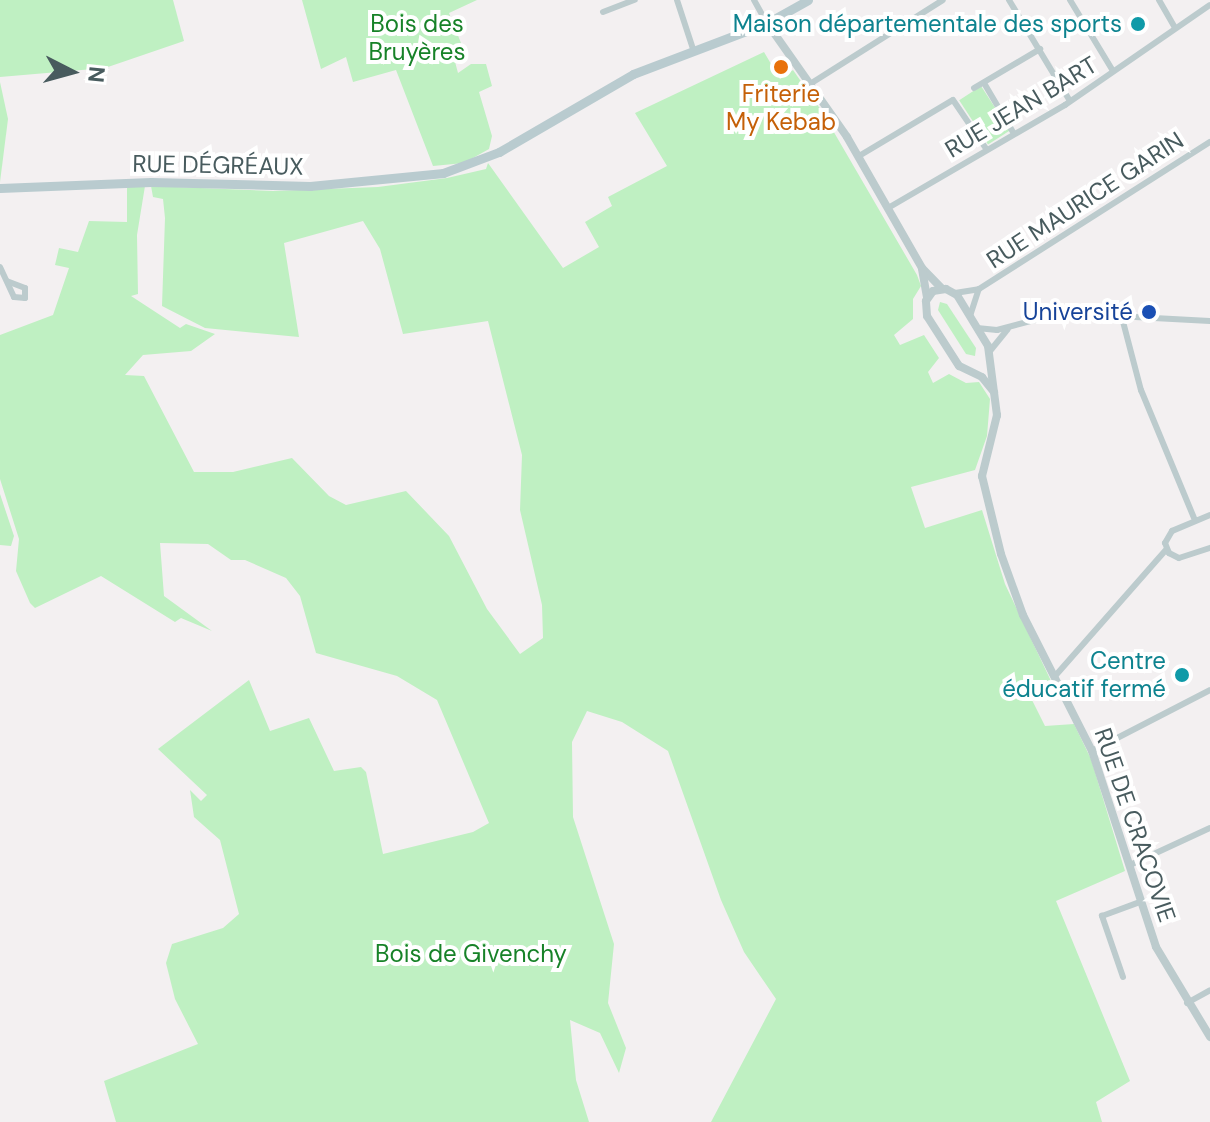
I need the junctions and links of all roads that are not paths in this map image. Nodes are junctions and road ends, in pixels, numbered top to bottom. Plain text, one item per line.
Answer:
1 (635, 0) edge
2 (677, 0) edge
3 (754, 0) edge
4 (808, 0) edge
5 (943, 0) edge
6 (1009, 0) edge
7 (1070, 0) edge
8 (1159, 0) edge
9 (1210, 5) edge
10 (603, 12) dead end
11 (767, 23) junction
12 (1175, 28) junction
13 (693, 49) junction
14 (1040, 49) junction
15 (1113, 71) junction
16 (984, 83) junction
17 (810, 84) junction
18 (974, 88) dead end
19 (1070, 101) junction
20 (1014, 134) junction
21 (1210, 142) edge
22 (987, 150) junction
23 (859, 156) junction
24 (0, 188) edge
25 (888, 208) junction
26 (0, 267) edge
27 (922, 268) junction
28 (7, 281) dead end
29 (942, 288) junction
30 (979, 289) junction
31 (955, 293) junction
32 (927, 298) junction
33 (1121, 314) junction
34 (970, 316) junction
35 (1210, 321) edge
36 (1012, 326) junction
37 (977, 328) junction
38 (988, 355) junction
39 (971, 371) junction
40 (994, 392) junction
41 (1210, 515) edge
42 (1194, 518) junction
43 (1210, 548) edge
44 (1166, 550) junction
45 (1056, 675) junction
46 (1210, 690) edge
47 (1092, 751) junction
48 (1210, 828) edge
49 (1130, 865) junction
50 (1140, 902) junction
51 (1123, 977) dead end
52 (1210, 990) edge
53 (1187, 1003) junction
54 (1210, 1037) edge

1 - 10 street
2 - 13 street
3 - 11 street
4 - 11 main road, RUE DÉGRÉAUX
5 - 17 street
6 - 14 street
7 - 15 street
8 - 12 street
9 - 12 street, RUE JEAN BART
11 - 13 main road, RUE DÉGRÉAUX
11 - 17 street
12 - 15 street, RUE JEAN BART
13 - 24 main road, RUE DÉGRÉAUX
14 - 16 street
14 - 19 street
15 - 19 street, RUE JEAN BART
16 - 18 street
16 - 20 street
17 - 23 street
19 - 20 street, RUE JEAN BART
20 - 22 street, RUE JEAN BART
21 - 30 street, RUE MAURICE GARIN
22 - 23 street
22 - 25 street, RUE JEAN BART
23 - 25 street
25 - 27 street
26 - 28 street
27 - 29 street
27 - 32 street
29 - 31 street
29 - 32 street
30 - 31 street, RUE MAURICE GARIN
30 - 34 street, RUE MAURICE GARIN
31 - 34 street, RUE DE CRACOVIE
32 - 39 street
33 - 35 street
33 - 36 street
33 - 42 street
34 - 37 street, RUE DE CRACOVIE
36 - 37 street
36 - 38 street
37 - 38 street, RUE DE CRACOVIE
38 - 39 street
38 - 40 street, RUE DE CRACOVIE
39 - 40 street
40 - 45 street, RUE DE CRACOVIE
41 - 42 street
42 - 44 street
43 - 44 street
44 - 45 street
45 - 47 street, RUE DE CRACOVIE
46 - 47 street
47 - 49 street, RUE DE CRACOVIE
48 - 49 street
49 - 50 street, RUE DE CRACOVIE
50 - 51 street
50 - 53 street, RUE DE CRACOVIE
52 - 53 street
53 - 54 street, RUE DE CRACOVIE

